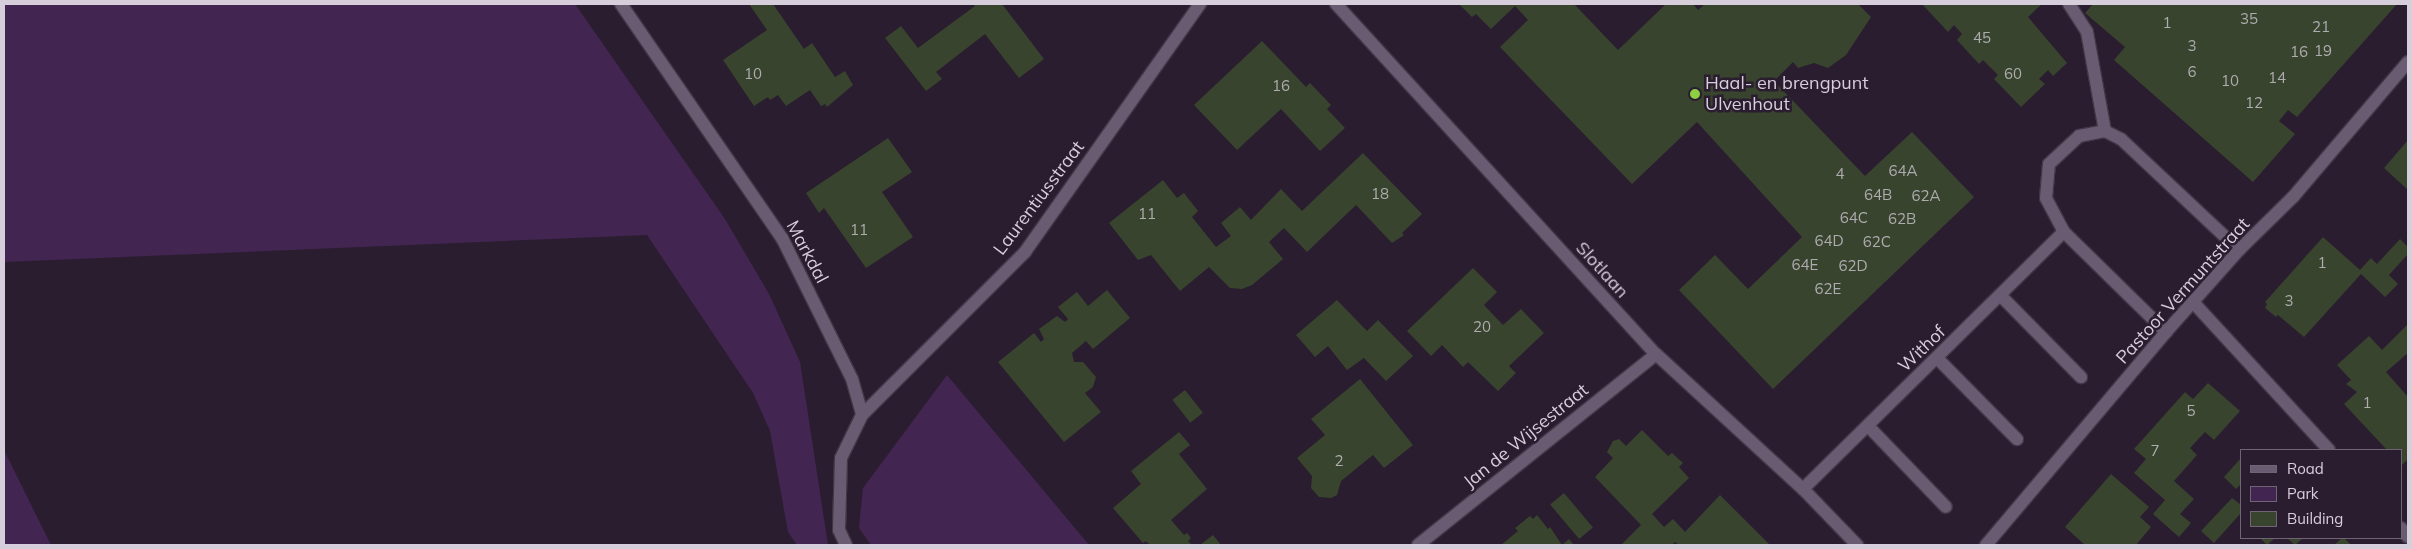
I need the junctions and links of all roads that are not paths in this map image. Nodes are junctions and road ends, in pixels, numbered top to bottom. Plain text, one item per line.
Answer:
1 (621, 4) edge
2 (1200, 4) edge
3 (1336, 4) edge
4 (2069, 4) edge
5 (2408, 62) edge
6 (2105, 131) junction
7 (2064, 232) junction
8 (2239, 250) junction
9 (2001, 296) junction
10 (2193, 302) junction
11 (2166, 332) junction
12 (1656, 354) junction
13 (1937, 358) junction
14 (2081, 377) dead end
15 (862, 415) junction
16 (1868, 426) junction
17 (2017, 438) dead end
18 (2328, 449) edge
19 (1803, 489) junction
20 (1946, 507) dead end
21 (846, 545) edge
22 (1418, 545) edge
23 (1857, 545) edge
24 (1986, 545) edge

1 - 15 street, Markdal
2 - 15 street, Laurentiusstraat
3 - 12 street, Slotlaan
4 - 6 street
5 - 8 street, Pastoor Vermuntstraat
6 - 7 street
6 - 8 street
7 - 9 street, Withof
7 - 11 street
8 - 10 street, Pastoor Vermuntstraat
9 - 13 street, Withof
9 - 14 street
10 - 11 street, Pastoor Vermuntstraat
10 - 18 street
11 - 24 street, Pastoor Vermuntstraat
12 - 19 street, Slotlaan
12 - 22 street, Jan de Wijsestraat
13 - 16 street, Withof
13 - 17 street
15 - 21 street
16 - 19 street, Withof
16 - 20 street
19 - 23 street, Slotlaan

